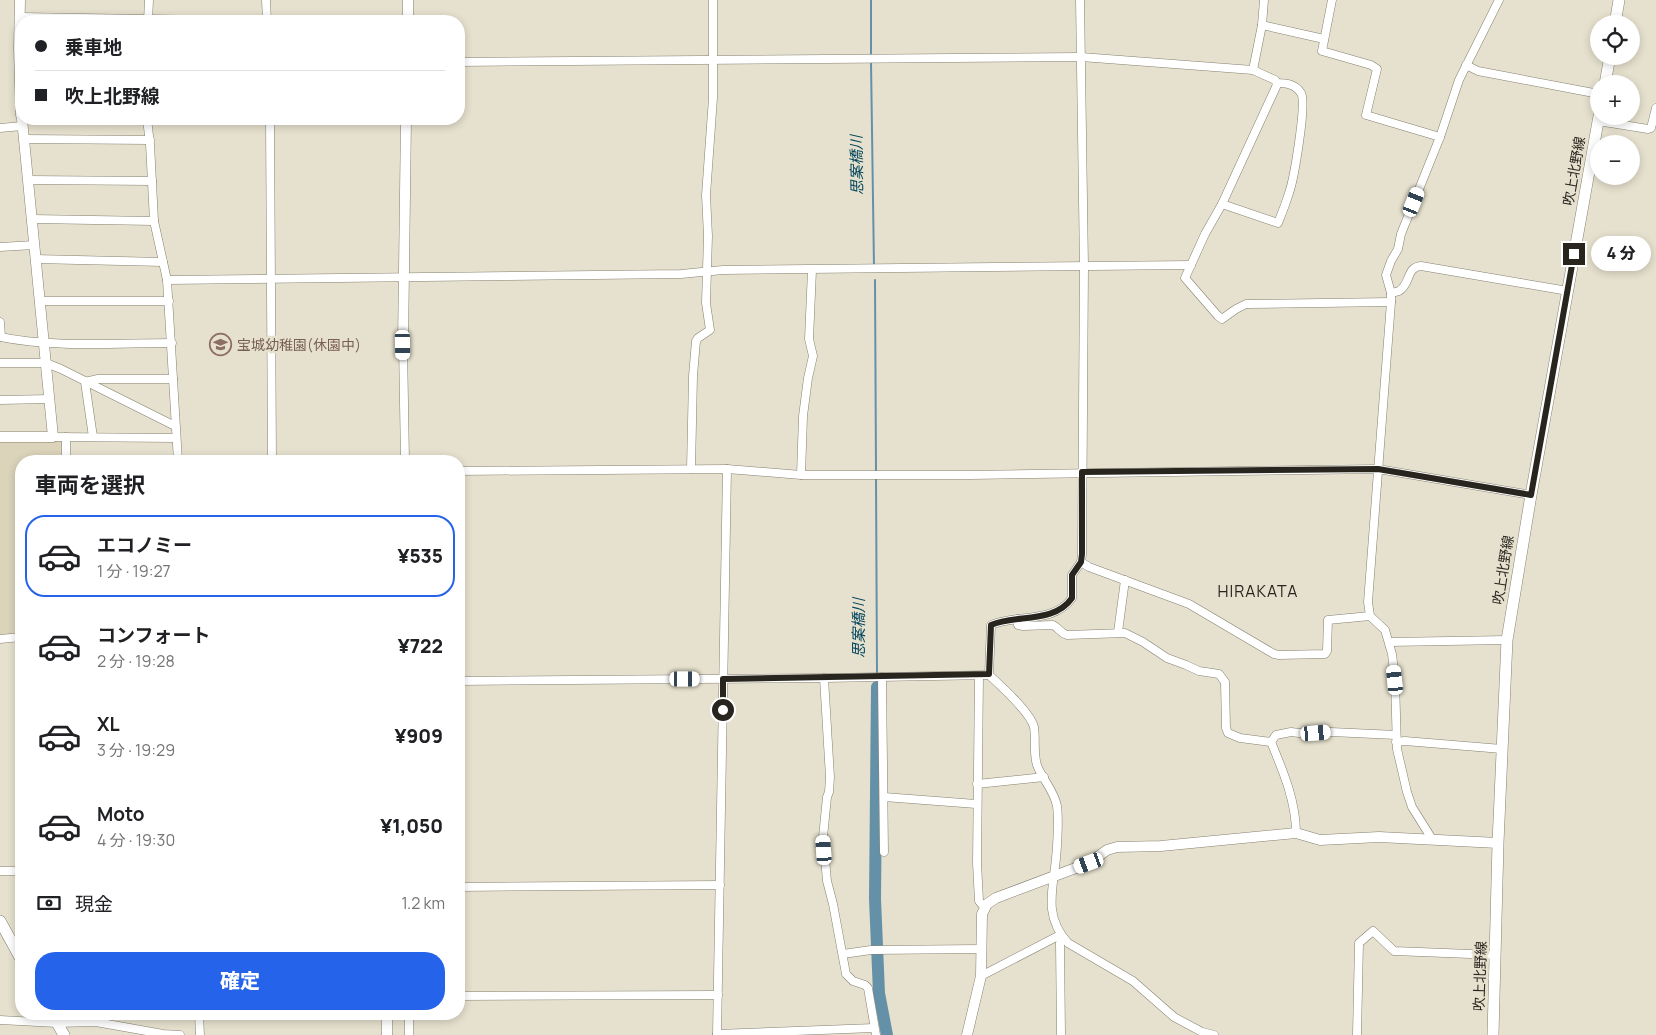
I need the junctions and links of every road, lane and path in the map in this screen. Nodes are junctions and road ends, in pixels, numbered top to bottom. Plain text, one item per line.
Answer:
1 (20, 0) edge
2 (149, 0) edge
3 (266, 0) edge
4 (408, 0) edge
5 (713, 0) edge
6 (1080, 0) edge
7 (1264, 0) edge
8 (1332, 0) edge
9 (1499, 0) edge
10 (1620, 0) edge
11 (20, 15) edge
12 (148, 15) edge
13 (267, 15) edge
14 (408, 15) edge
15 (1617, 15) edge
16 (1262, 25) junction
17 (1324, 39) junction
18 (1080, 57) junction
19 (714, 60) junction
20 (465, 62) edge
21 (1466, 65) junction
22 (1253, 70) junction
23 (1277, 83) junction
24 (1590, 92) edge
25 (1656, 108) edge
26 (15, 124) edge
27 (22, 125) edge
28 (148, 125) edge
29 (270, 125) edge
30 (406, 125) edge
31 (1598, 125) edge
32 (1630, 125) edge
33 (0, 128) edge
34 (1440, 137) junction
35 (24, 139) junction
36 (150, 140) junction
37 (28, 180) junction
38 (152, 181) junction
39 (1222, 204) junction
40 (32, 219) junction
41 (154, 221) junction
42 (34, 245) junction
43 (0, 248) edge
44 (35, 259) junction
45 (164, 262) junction
46 (1191, 265) junction
47 (1084, 267) junction
48 (812, 270) junction
49 (708, 271) junction
50 (272, 278) junction
51 (404, 278) junction
52 (167, 280) junction
53 (1568, 292) junction
54 (1391, 293) junction
55 (39, 301) junction
56 (168, 301) junction
57 (1391, 302) junction
58 (0, 322) edge
59 (0, 337) edge
60 (43, 343) junction
61 (172, 344) junction
62 (403, 345) joint
63 (0, 363) edge
64 (46, 363) junction
65 (173, 379) junction
66 (85, 382) junction
67 (49, 399) junction
68 (0, 400) edge
69 (175, 426) junction
70 (0, 437) edge
71 (53, 437) junction
72 (66, 437) junction
73 (92, 437) junction
74 (176, 438) junction
75 (66, 455) edge
76 (177, 455) edge
77 (272, 455) edge
78 (405, 455) edge
79 (691, 469) junction
80 (727, 469) junction
81 (1378, 469) junction
82 (465, 470) edge
83 (1082, 472) junction
84 (801, 475) junction
85 (1531, 495) junction
86 (1081, 562) junction
87 (1124, 580) junction
88 (1370, 616) junction
89 (1018, 619) junction
90 (1118, 632) junction
91 (15, 638) edge
92 (0, 639) edge
93 (1507, 640) junction
94 (1389, 642) junction
95 (989, 674) junction
96 (979, 676) junction
97 (878, 677) junction
98 (824, 678) junction
99 (723, 679) junction
100 (465, 681) edge
101 (1396, 738) junction
102 (1270, 742) junction
103 (1502, 748) junction
104 (1044, 778) junction
105 (976, 784) junction
106 (884, 797) junction
107 (976, 804) junction
108 (1296, 833) junction
109 (1432, 839) junction
110 (1498, 843) junction
111 (884, 852) dead end
112 (0, 871) edge
113 (15, 871) edge
114 (1053, 876) junction
115 (720, 885) junction
116 (465, 887) edge
117 (985, 908) junction
118 (0, 921) edge
119 (1061, 936) junction
120 (15, 947) edge
121 (981, 950) junction
122 (843, 954) junction
123 (1496, 955) junction
124 (981, 976) junction
125 (718, 995) junction
126 (465, 996) edge
127 (15, 1019) edge
128 (0, 1020) edge
129 (56, 1020) edge
130 (76, 1020) edge
131 (199, 1020) edge
132 (387, 1020) edge
133 (409, 1020) edge
134 (875, 1032) edge
135 (1202, 1033) edge
136 (718, 1034) edge
137 (64, 1035) edge
138 (180, 1035) edge
139 (200, 1035) edge
140 (387, 1035) edge
141 (409, 1035) edge
142 (967, 1035) edge
143 (1061, 1035) edge
144 (1214, 1035) edge
145 (1357, 1035) edge
146 (1493, 1035) edge

1 - 11 street
2 - 12 street
3 - 13 street
4 - 14 street
5 - 19 street
6 - 18 street
7 - 16 street
8 - 17 street
9 - 21 street
10 - 15 main road
16 - 17 street
16 - 22 street
17 - 34 street
18 - 19 street
18 - 22 street
18 - 47 street
19 - 20 street
19 - 49 street
21 - 24 street
21 - 34 street
22 - 23 street
23 - 39 street
23 - 39 street
25 - 32 street
26 - 33 street
27 - 35 street
28 - 36 street
29 - 50 street
30 - 51 street
31 - 53 main road, 吹上北野線
34 - 54 street
35 - 36 street
35 - 37 street
36 - 38 street
37 - 38 street
37 - 40 street
38 - 41 street
39 - 46 street
40 - 41 street
40 - 42 street
41 - 45 street
42 - 43 street
42 - 44 street
44 - 45 street
44 - 55 street
45 - 52 street
46 - 47 street
46 - 57 street
47 - 48 street
47 - 83 street
48 - 49 street
48 - 84 street
49 - 51 street
49 - 79 street
50 - 51 street
50 - 52 street
50 - 77 street
51 - 62 street
52 - 56 street
53 - 54 street
53 - 85 main road, 吹上北野線
54 - 57 street
55 - 56 street
55 - 60 street
56 - 61 street
57 - 81 street
58 - 59 street
59 - 60 street
60 - 61 street
60 - 64 street
61 - 65 street
62 - 78 street
63 - 64 street
64 - 66 street
64 - 67 street
65 - 66 street
65 - 69 street
66 - 69 street
66 - 73 street
67 - 68 street
67 - 71 street
69 - 74 street
70 - 71 street
71 - 72 street
72 - 73 street
72 - 75 street
73 - 74 street
74 - 76 street
79 - 80 street
79 - 82 street
80 - 84 street
80 - 99 street
81 - 83 street
81 - 85 street
81 - 88 street
83 - 84 street
83 - 86 street
85 - 93 main road, 吹上北野線
86 - 87 street
86 - 89 street
87 - 88 street
87 - 90 street
88 - 94 street
89 - 90 street
89 - 95 street
90 - 102 street
91 - 92 street
93 - 94 street
93 - 103 main road, 吹上北野線
94 - 101 street
95 - 96 street
95 - 104 street
96 - 97 street
96 - 105 street
97 - 98 street
97 - 106 street
98 - 99 street
98 - 122 street
99 - 100 street
99 - 115 street
101 - 102 street
101 - 103 street
101 - 109 street
102 - 108 street
103 - 110 main road, 吹上北野線
104 - 105 street
104 - 114 street
105 - 107 street
106 - 107 street
106 - 111 street
107 - 117 street
108 - 109 street
108 - 114 street
109 - 110 street
110 - 123 main road, 吹上北野線
112 - 113 street
114 - 117 street
114 - 119 street
115 - 116 street
115 - 125 street
117 - 121 street
118 - 120 main road
119 - 124 street
119 - 135 street
119 - 143 street
121 - 122 street
121 - 124 street
122 - 134 street
123 - 145 street
123 - 146 main road, 吹上北野線
124 - 142 street
125 - 126 street
125 - 136 street
127 - 128 street
129 - 137 main road
130 - 138 street
131 - 139 street
132 - 140 street
133 - 141 street
134 - 136 street
135 - 144 street

